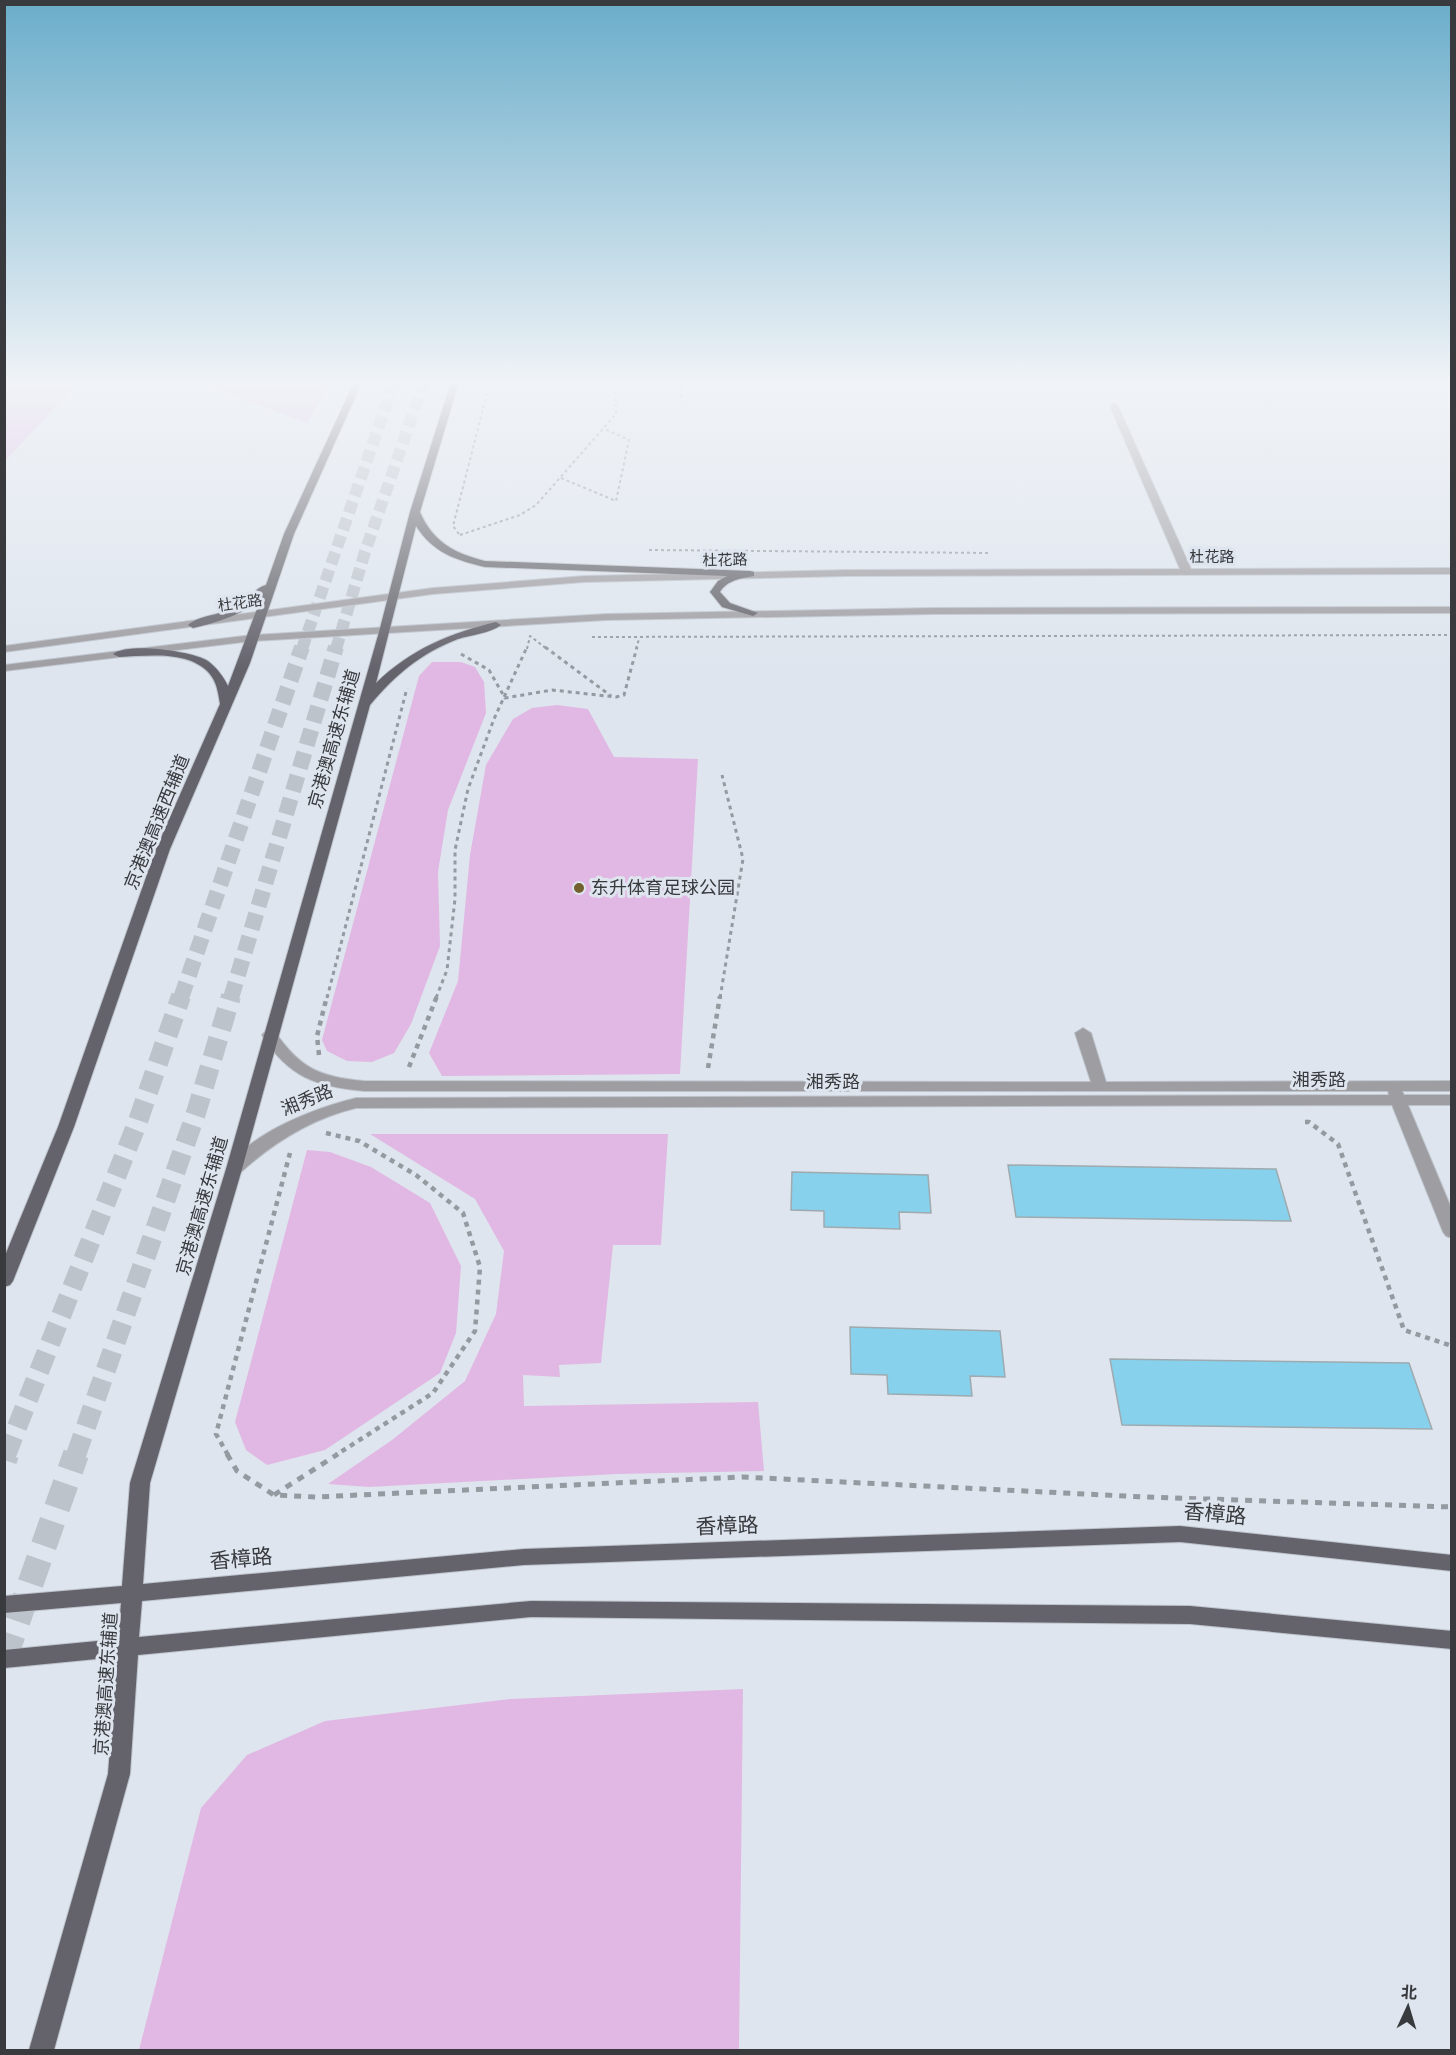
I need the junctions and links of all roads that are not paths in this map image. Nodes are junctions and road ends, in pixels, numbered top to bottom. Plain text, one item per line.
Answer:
1 (314, 478) edge
2 (425, 478) edge
3 (1146, 478) edge
4 (415, 512) junction
5 (1452, 571) edge
6 (1187, 572) junction
7 (750, 574) junction
8 (273, 576) junction
9 (394, 597) junction
10 (1452, 610) edge
11 (753, 613) junction
12 (258, 615) junction
13 (193, 625) junction
14 (496, 625) junction
15 (385, 632) junction
16 (252, 638) junction
17 (4, 650) edge
18 (120, 654) junction
19 (4, 668) edge
20 (226, 704) junction
21 (363, 708) junction
22 (1083, 1033) dead end
23 (270, 1035) junction
24 (1100, 1086) junction
25 (1452, 1086) edge
26 (1395, 1093) junction
27 (1452, 1100) edge
28 (234, 1169) junction
29 (1452, 1232) edge
30 (4, 1281) edge
31 (1452, 1563) edge
32 (133, 1593) junction
33 (4, 1605) edge
34 (1452, 1640) edge
35 (129, 1647) junction
36 (4, 1659) edge
37 (41, 2050) edge

1 - 8 main road, 京港澳高速西辅道
2 - 4 main road, 京港澳高速东辅道
3 - 6 street
4 - 7 main road
4 - 9 main road, 京港澳高速东辅道
5 - 6 street, 杜花路
6 - 7 street, 杜花路
7 - 9 street, 杜花路
7 - 11 main road
8 - 12 main road, 京港澳高速西辅道
8 - 13 main road
9 - 12 street, 杜花路
9 - 15 main road, 京港澳高速东辅道
10 - 11 street, 杜花路
11 - 14 street, 杜花路
12 - 13 street, 杜花路
12 - 16 main road, 京港澳高速西辅道
13 - 17 street, 杜花路
14 - 15 street, 杜花路
14 - 21 main road
15 - 16 street, 杜花路
15 - 21 main road, 京港澳高速东辅道
16 - 18 street, 杜花路
16 - 20 main road, 京港澳高速西辅道
18 - 19 street, 杜花路
18 - 20 main road
20 - 30 main road, 京港澳高速西辅道
21 - 23 main road, 京港澳高速东辅道
22 - 24 street
23 - 24 street, 湘秀路
23 - 28 main road, 京港澳高速东辅道
24 - 26 street, 湘秀路
25 - 26 street, 湘秀路
26 - 27 street, 湘秀路
26 - 28 street, 湘秀路
26 - 29 street
28 - 32 main road, 京港澳高速东辅道
31 - 32 main road, 香樟路
32 - 33 main road, 香樟路
32 - 35 main road, 京港澳高速东辅道
34 - 35 main road
35 - 36 main road
35 - 37 main road, 京港澳高速东辅道

